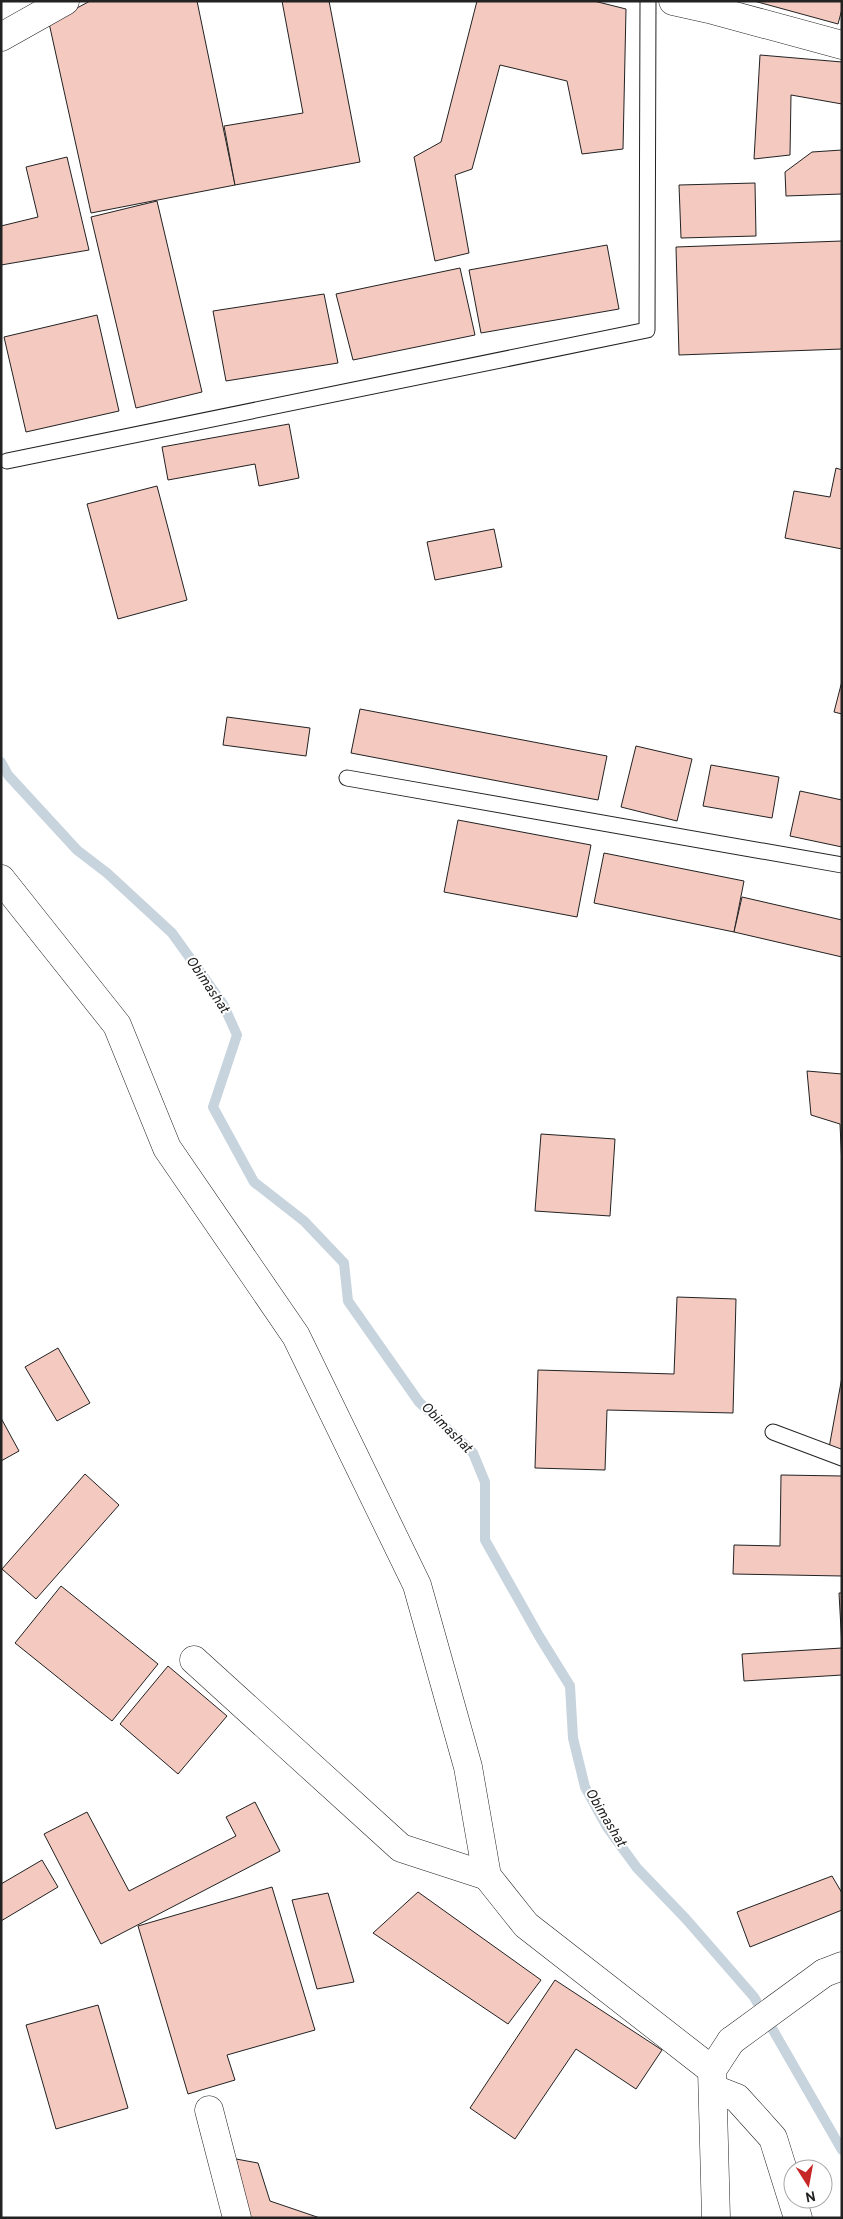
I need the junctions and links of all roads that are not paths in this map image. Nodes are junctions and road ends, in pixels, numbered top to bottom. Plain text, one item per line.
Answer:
1 (65, 1) edge
2 (648, 1) edge
3 (673, 1) edge
4 (1, 37) edge
5 (842, 45) edge
6 (8, 461) dead end
7 (347, 778) dead end
8 (842, 865) edge
9 (1, 879) edge
10 (773, 1432) dead end
11 (842, 1458) edge
12 (194, 1660) dead end
13 (487, 1876) junction
14 (833, 1970) edge
15 (713, 2079) junction
16 (209, 2110) dead end
17 (237, 2218) edge
18 (716, 2218) edge
19 (798, 2218) edge

1 - 4 street
2 - 6 lane
3 - 5 street
7 - 8 lane
9 - 13 street
10 - 11 lane
12 - 13 street
13 - 15 street
14 - 15 street
15 - 18 street
15 - 19 street
16 - 17 street

